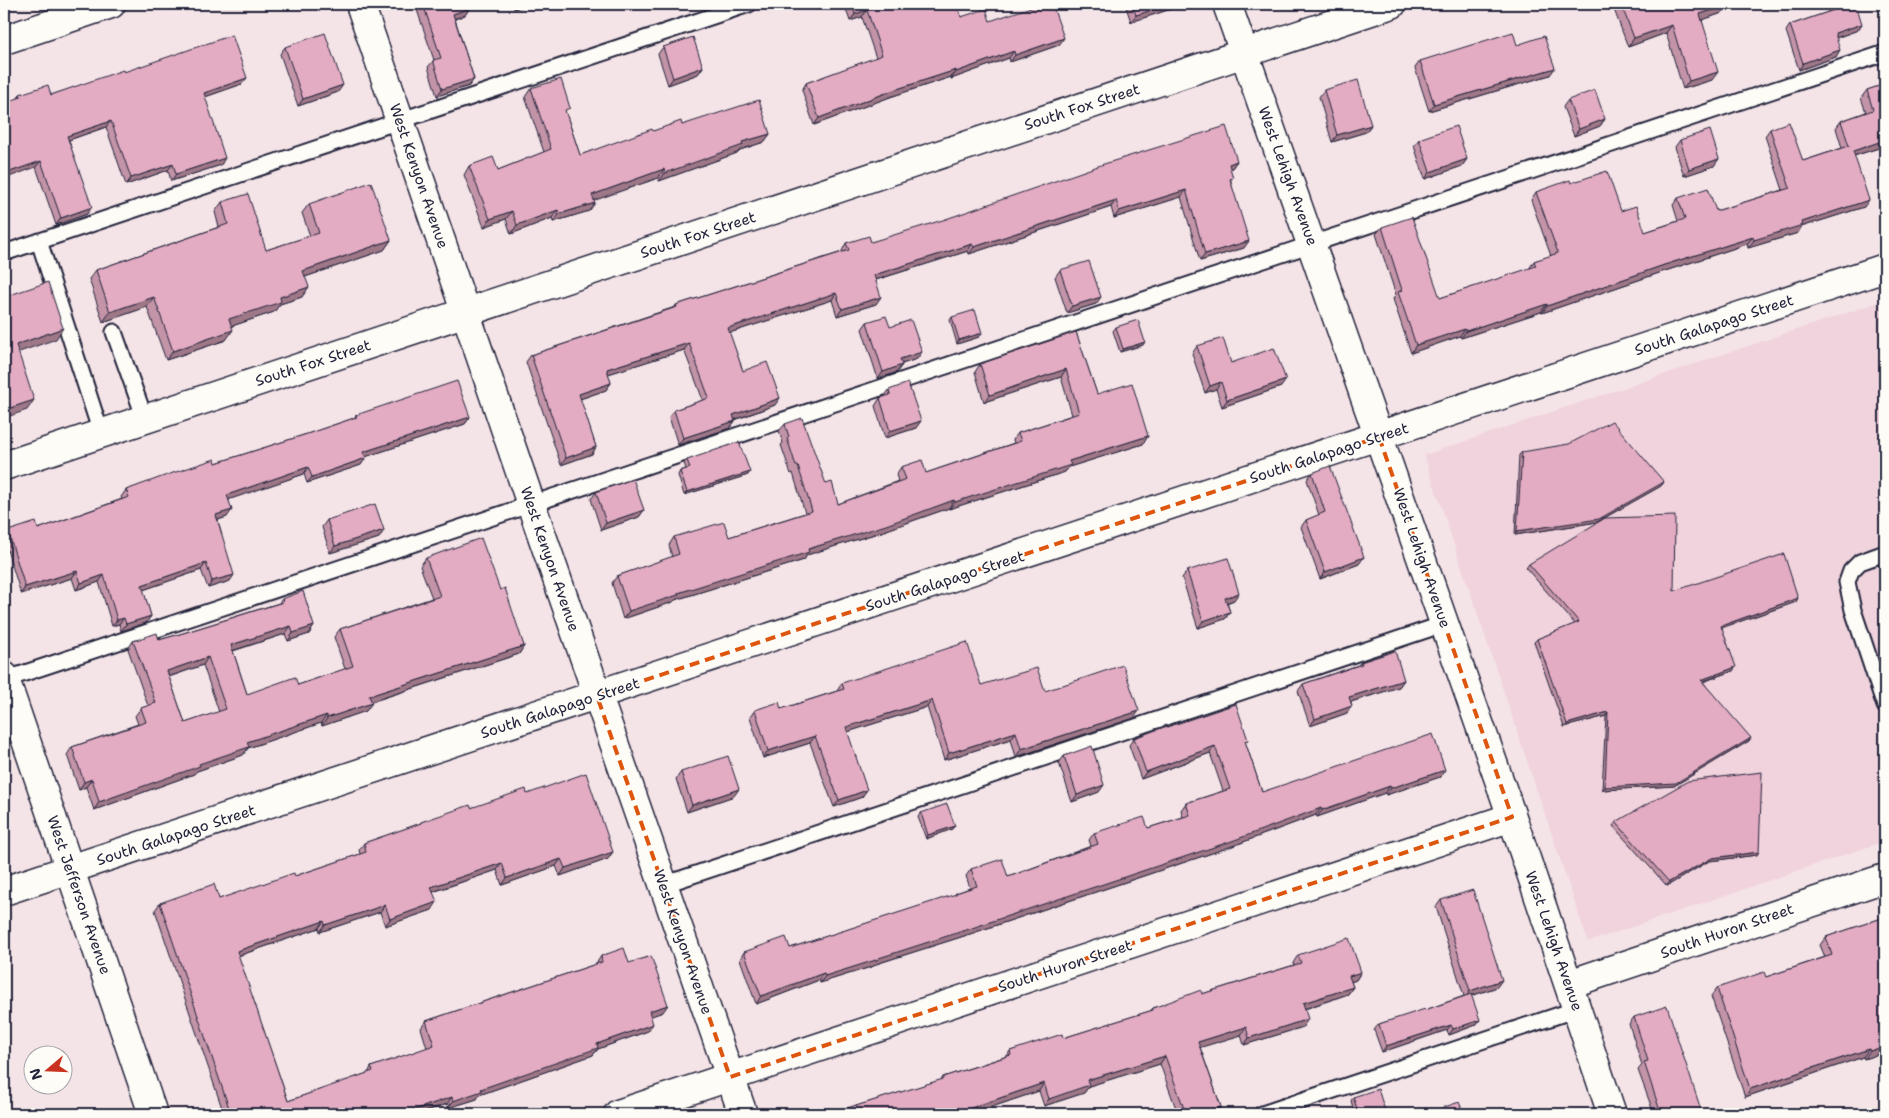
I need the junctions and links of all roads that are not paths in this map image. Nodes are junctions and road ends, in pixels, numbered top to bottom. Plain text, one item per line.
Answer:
1 (111, 4) edge
2 (360, 4) edge
3 (749, 4) edge
4 (1227, 4) edge
5 (1392, 4) edge
6 (4, 40) edge
7 (1244, 53) junction
8 (1885, 53) edge
9 (400, 120) junction
10 (39, 241) junction
11 (1312, 245) junction
12 (4, 253) edge
13 (1885, 268) edge
14 (466, 312) junction
15 (114, 332) dead end
16 (145, 419) junction
17 (102, 433) junction
18 (1379, 437) junction
19 (4, 466) edge
20 (531, 504) junction
21 (1885, 553) edge
22 (1444, 624) junction
23 (4, 678) edge
24 (597, 696) junction
25 (1885, 706) edge
26 (1512, 817) junction
27 (70, 870) junction
28 (1885, 878) edge
29 (663, 885) junction
30 (4, 891) edge
31 (1573, 996) junction
32 (730, 1077) junction
33 (153, 1114) edge
34 (618, 1114) edge
35 (743, 1114) edge
36 (1262, 1114) edge
37 (1612, 1114) edge

1 - 6 street
2 - 9 street, West Kenyon Avenue
3 - 9 lane
4 - 7 street, West Lehigh Avenue
5 - 7 street, South Fox Street
7 - 11 street, West Lehigh Avenue
7 - 14 street, South Fox Street
8 - 11 lane
9 - 10 lane
9 - 14 street, West Kenyon Avenue
10 - 12 lane
10 - 17 lane
11 - 18 street, West Lehigh Avenue
11 - 20 lane
13 - 18 street, South Galapago Street
14 - 16 street, South Fox Street
14 - 20 street, West Kenyon Avenue
15 - 16 lane
16 - 17 street, South Fox Street
17 - 19 street, South Fox Street
18 - 22 street, West Lehigh Avenue
18 - 24 street, South Galapago Street
20 - 23 lane
20 - 24 street, West Kenyon Avenue
21 - 25 lane
22 - 26 street, West Lehigh Avenue
22 - 29 lane
23 - 27 street, West Jefferson Avenue
24 - 27 street, South Galapago Street
24 - 29 street, West Kenyon Avenue
26 - 31 street, West Lehigh Avenue
26 - 32 street, South Huron Street
27 - 30 street, South Galapago Street
27 - 33 street, West Jefferson Avenue
28 - 31 street, South Huron Street
29 - 32 street, West Kenyon Avenue
31 - 36 lane
31 - 37 street, West Lehigh Avenue
32 - 34 street, South Huron Street
32 - 35 street, West Kenyon Avenue

